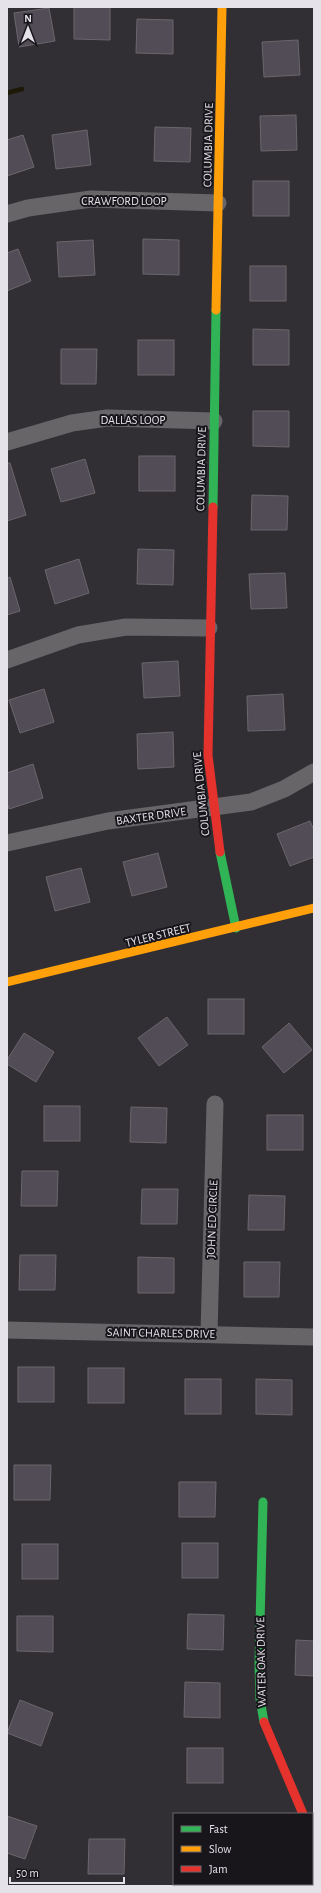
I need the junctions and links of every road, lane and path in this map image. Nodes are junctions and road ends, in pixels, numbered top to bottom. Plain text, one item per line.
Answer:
1 (222, 7) edge
2 (218, 203) junction
3 (7, 214) edge
4 (214, 421) junction
5 (7, 442) edge
6 (210, 628) junction
7 (7, 660) edge
8 (314, 772) edge
9 (214, 807) junction
10 (7, 843) edge
11 (314, 908) edge
12 (236, 928) junction
13 (7, 982) edge
14 (215, 1104) dead end
15 (7, 1330) edge
16 (209, 1334) junction
17 (314, 1337) edge
18 (263, 1502) dead end
19 (303, 1813) edge

1 - 2 street, COLUMBIA DRIVE
2 - 3 street, CRAWFORD LOOP
2 - 4 street, COLUMBIA DRIVE
4 - 5 street, DALLAS LOOP
4 - 6 street, COLUMBIA DRIVE
6 - 7 street
6 - 9 street, COLUMBIA DRIVE
8 - 9 street, BAXTER DRIVE
9 - 10 street, BAXTER DRIVE
9 - 12 street, COLUMBIA DRIVE
11 - 12 street, TYLER STREET
12 - 13 street, TYLER STREET
14 - 16 street, JOHN ED CIRCLE
15 - 16 street, SAINT CHARLES DRIVE
16 - 17 street, SAINT CHARLES DRIVE
18 - 19 street, WATER OAK DRIVE

